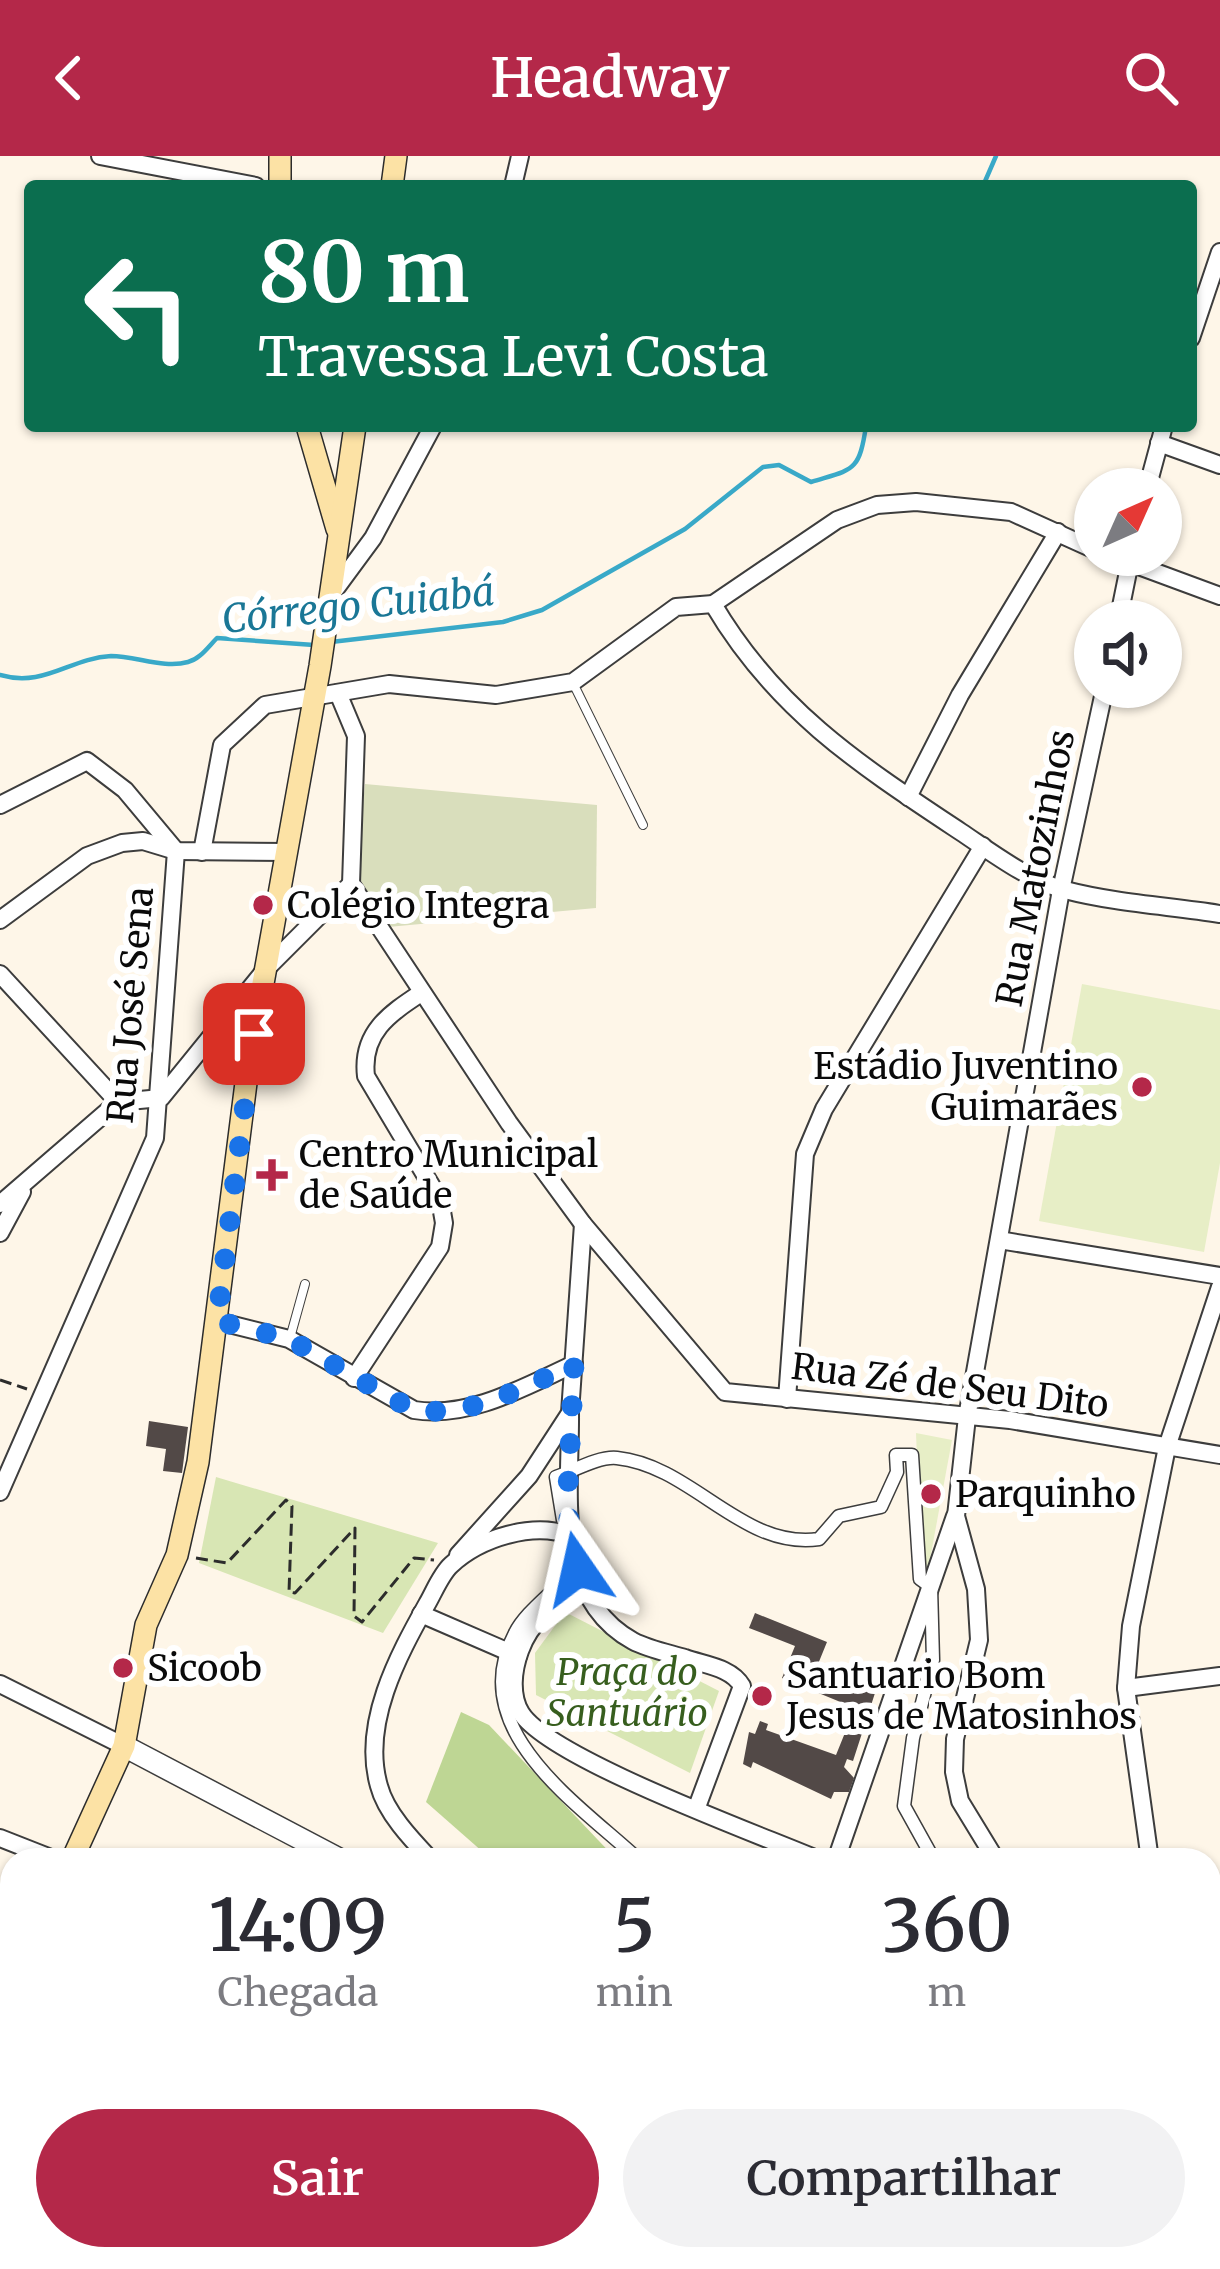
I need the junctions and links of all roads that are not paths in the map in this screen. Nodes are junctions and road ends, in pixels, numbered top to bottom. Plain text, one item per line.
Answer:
1 (100, 156) edge
2 (225, 180) edge
3 (1220, 252) edge
4 (1197, 320) edge
5 (309, 432) edge
6 (354, 432) edge
7 (430, 432) edge
8 (1161, 435) edge
9 (1220, 465) edge
10 (1152, 468) edge
11 (1058, 532) junction
12 (339, 534) junction
13 (373, 538) junction
14 (1074, 540) edge
15 (1172, 576) edge
16 (1220, 596) edge
17 (329, 604) junction
18 (713, 604) junction
19 (573, 682) junction
20 (327, 694) junction
21 (1100, 708) edge
22 (908, 797) junction
23 (0, 806) edge
24 (644, 825) dead end
25 (983, 846) junction
26 (176, 851) junction
27 (202, 852) junction
28 (287, 852) junction
29 (351, 884) junction
30 (1061, 890) junction
31 (1220, 914) edge
32 (0, 920) edge
33 (266, 970) junction
34 (0, 974) edge
35 (421, 993) junction
36 (161, 1097) junction
37 (118, 1102) junction
38 (28, 1181) junction
39 (0, 1204) edge
40 (583, 1224) junction
41 (0, 1233) edge
42 (999, 1240) junction
43 (1220, 1276) edge
44 (304, 1284) dead end
45 (1220, 1287) edge
46 (217, 1321) junction
47 (289, 1339) junction
48 (574, 1364) junction
49 (354, 1378) junction
50 (787, 1399) junction
51 (570, 1413) junction
52 (968, 1417) junction
53 (1167, 1447) junction
54 (1220, 1455) edge
55 (571, 1472) junction
56 (0, 1492) edge
57 (956, 1516) junction
58 (568, 1535) junction
59 (449, 1565) junction
60 (932, 1587) junction
61 (586, 1591) junction
62 (421, 1614) junction
63 (513, 1654) junction
64 (1220, 1676) edge
65 (0, 1684) edge
66 (1126, 1688) junction
67 (124, 1747) junction
68 (697, 1807) junction
69 (78, 1848) edge
70 (317, 1848) edge
71 (420, 1848) edge
72 (626, 1848) edge
73 (791, 1848) edge
74 (840, 1848) edge
75 (927, 1848) edge
76 (989, 1848) edge
77 (1148, 1848) edge

1 - 2 street
3 - 4 street
5 - 12 main road
6 - 12 main road
7 - 13 street
8 - 9 street
8 - 10 street
11 - 14 street
11 - 18 street
11 - 22 street
12 - 13 street
12 - 17 main road
13 - 17 street
15 - 16 street
17 - 20 main road
18 - 19 street
18 - 22 street
19 - 20 street
19 - 24 lane
20 - 27 street
20 - 28 main road
20 - 29 street
21 - 30 street, Rua Matozinhos
22 - 25 street
23 - 26 street
25 - 30 street
25 - 50 street
26 - 27 street
26 - 32 street
26 - 36 street, Rua José Sena
27 - 28 street
28 - 33 main road
29 - 33 street
29 - 35 street
30 - 31 street
30 - 42 street, Rua Matozinhos
33 - 36 street
33 - 46 main road
34 - 37 street
35 - 40 street
35 - 49 street
36 - 37 street
36 - 56 street, Rua José Sena
37 - 38 street
38 - 39 street
38 - 41 street
40 - 48 street
40 - 50 street, Rua Zé de Seu Dito
42 - 43 street
42 - 52 street, Rua Matozinhos
44 - 47 lane
45 - 53 street
46 - 47 street
46 - 67 main road
47 - 49 street
48 - 49 street
48 - 51 street
50 - 52 street, Rua Zé de Seu Dito
51 - 55 street
51 - 59 street
52 - 53 street, Rua Zé de Seu Dito
52 - 57 street, Rua Matozinhos
53 - 54 street, Rua Zé de Seu Dito
53 - 66 street
55 - 58 street
55 - 60 street
57 - 60 street
57 - 76 street
58 - 59 street
58 - 61 street
58 - 63 street
59 - 62 street
60 - 74 street
60 - 75 street
61 - 63 street
61 - 68 street
62 - 63 street
62 - 71 street
63 - 68 street
63 - 72 street
64 - 66 street
65 - 67 street
66 - 77 street
67 - 69 main road
67 - 70 street
68 - 73 street

